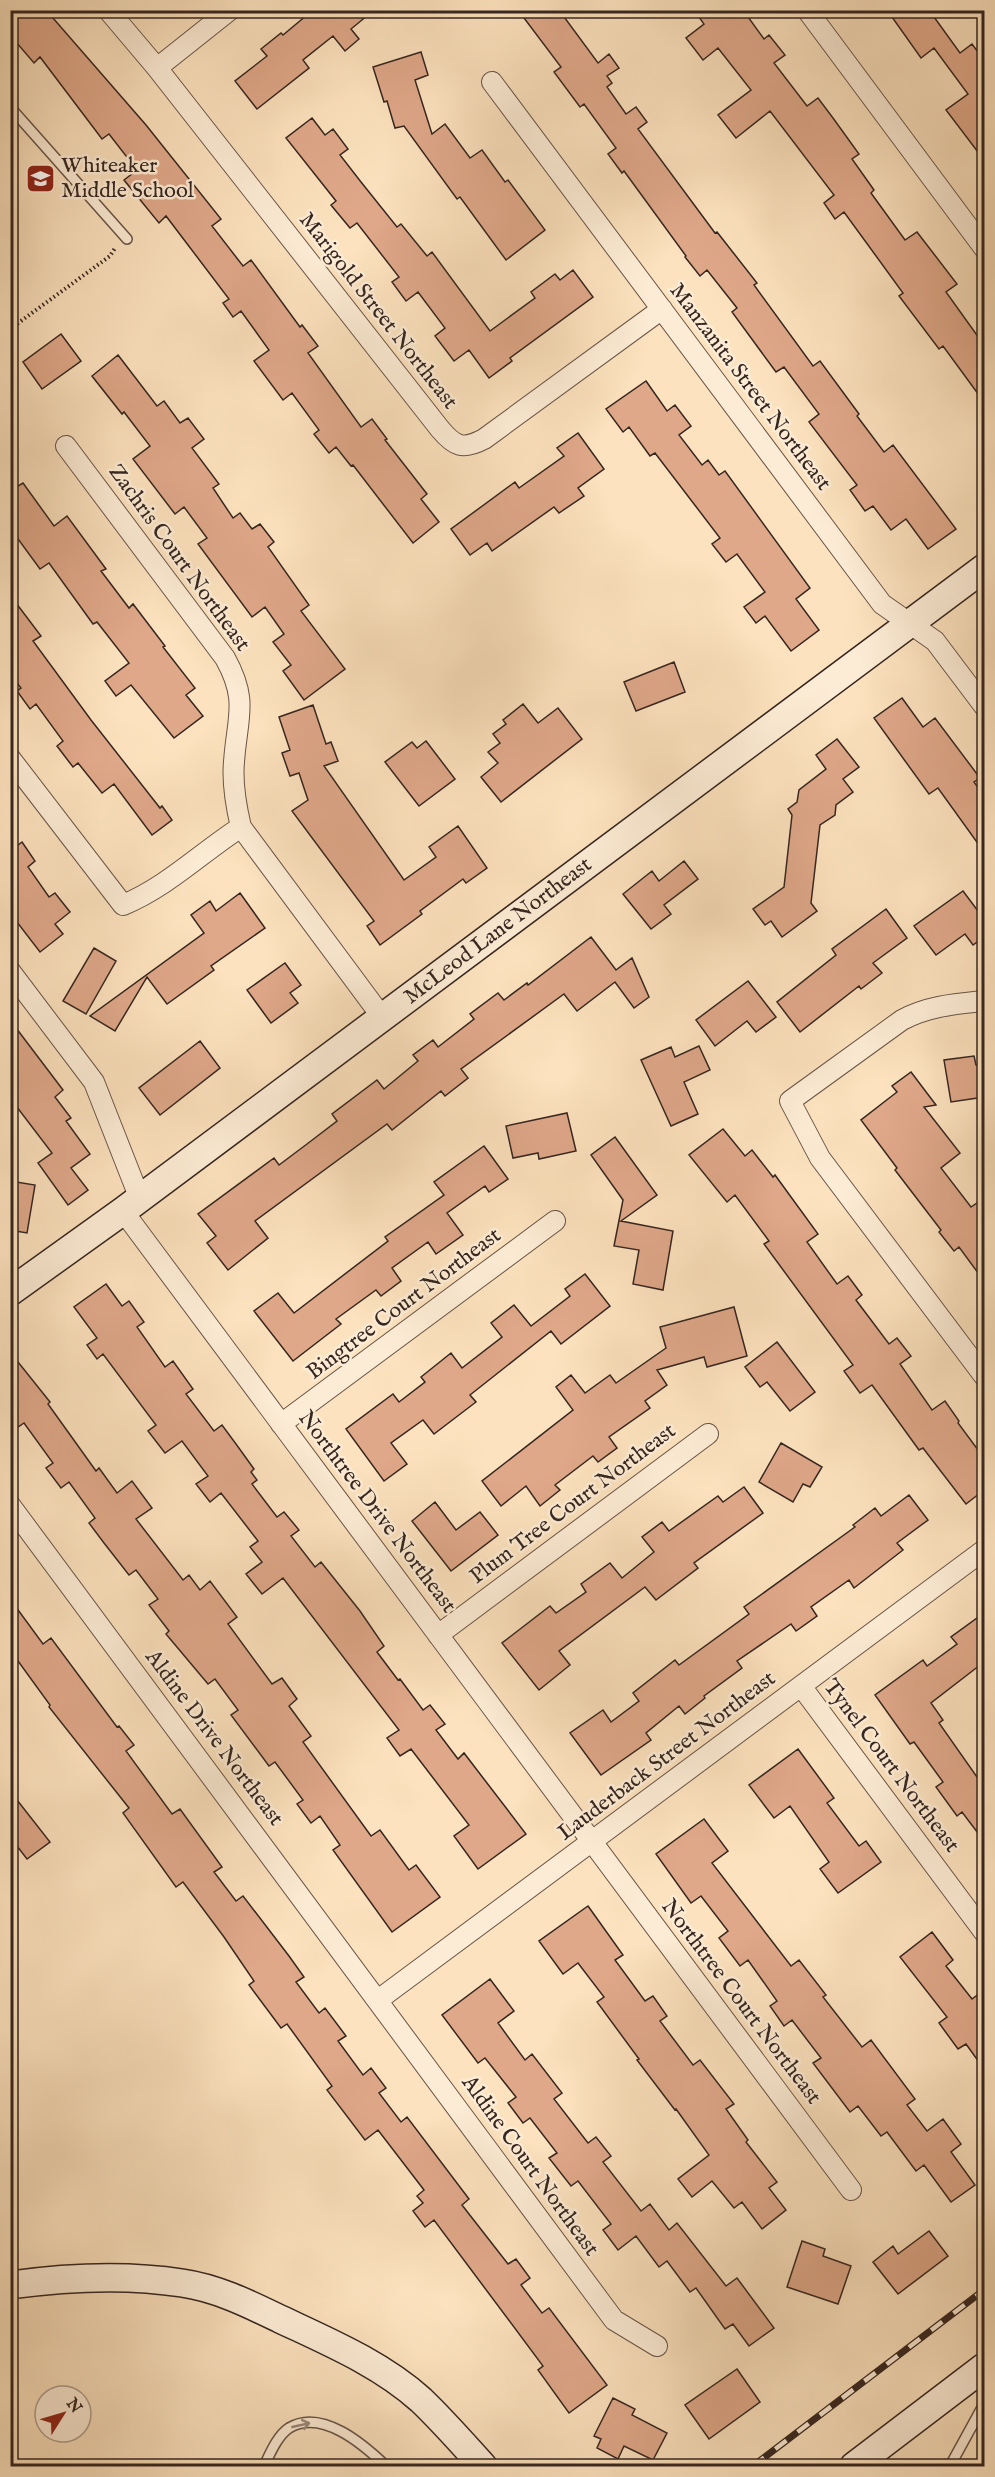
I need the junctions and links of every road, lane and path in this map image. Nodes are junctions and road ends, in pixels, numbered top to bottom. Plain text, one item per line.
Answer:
1 (108, 10) edge
2 (230, 10) edge
3 (807, 10) edge
4 (157, 68) junction
5 (492, 82) dead end
6 (10, 107) edge
7 (127, 239) dead end
8 (116, 240) dead end
9 (984, 248) edge
10 (662, 309) junction
11 (10, 329) edge
12 (66, 446) dead end
13 (984, 568) edge
14 (909, 624) junction
15 (984, 706) edge
16 (10, 758) edge
17 (241, 826) junction
18 (10, 971) edge
19 (984, 1001) edge
20 (382, 1017) junction
21 (131, 1205) junction
22 (555, 1221) dead end
23 (10, 1292) edge
24 (984, 1376) edge
25 (281, 1424) junction
26 (708, 1434) dead end
27 (10, 1505) edge
28 (984, 1550) edge
29 (438, 1635) junction
30 (801, 1686) junction
31 (592, 1842) junction
32 (984, 1932) edge
33 (378, 2000) junction
34 (851, 2190) dead end
35 (10, 2285) edge
36 (657, 2346) dead end
37 (984, 2367) edge
38 (984, 2404) edge
39 (264, 2466) edge
40 (386, 2466) edge
41 (483, 2466) edge
42 (854, 2466) edge
43 (950, 2466) edge

1 - 4 street, Marigold Street Northeast
2 - 4 street
3 - 9 street
4 - 10 street, Marigold Street Northeast
5 - 10 street, Manzanita Street Northeast
6 - 7 lane
8 - 11 path
10 - 14 street, Manzanita Street Northeast
12 - 17 street, Zachris Court Northeast
13 - 14 street, McLeod Lane Northeast
14 - 15 street, Manzanita Street Northeast
14 - 20 street, McLeod Lane Northeast
16 - 17 street
17 - 20 street, Zachris Court Northeast
18 - 21 street, Northtree Drive Northeast
19 - 24 street
20 - 21 street, McLeod Lane Northeast
21 - 23 street, McLeod Lane Northeast
21 - 25 street, Northtree Drive Northeast
22 - 25 street, Bingtree Court Northeast
25 - 29 street, Northtree Drive Northeast
26 - 29 street, Plum Tree Court Northeast
27 - 33 street, Aldine Drive Northeast
28 - 30 street, Lauderback Street Northeast
29 - 31 street, Northtree Drive Northeast
30 - 31 street, Lauderback Street Northeast
30 - 32 street, Tynel Court Northeast
31 - 33 street, Lauderback Street Northeast
31 - 34 street, Northtree Court Northeast
33 - 36 street, Aldine Court Northeast
35 - 41 street
37 - 42 street
38 - 43 lane
39 -> 40 lane

